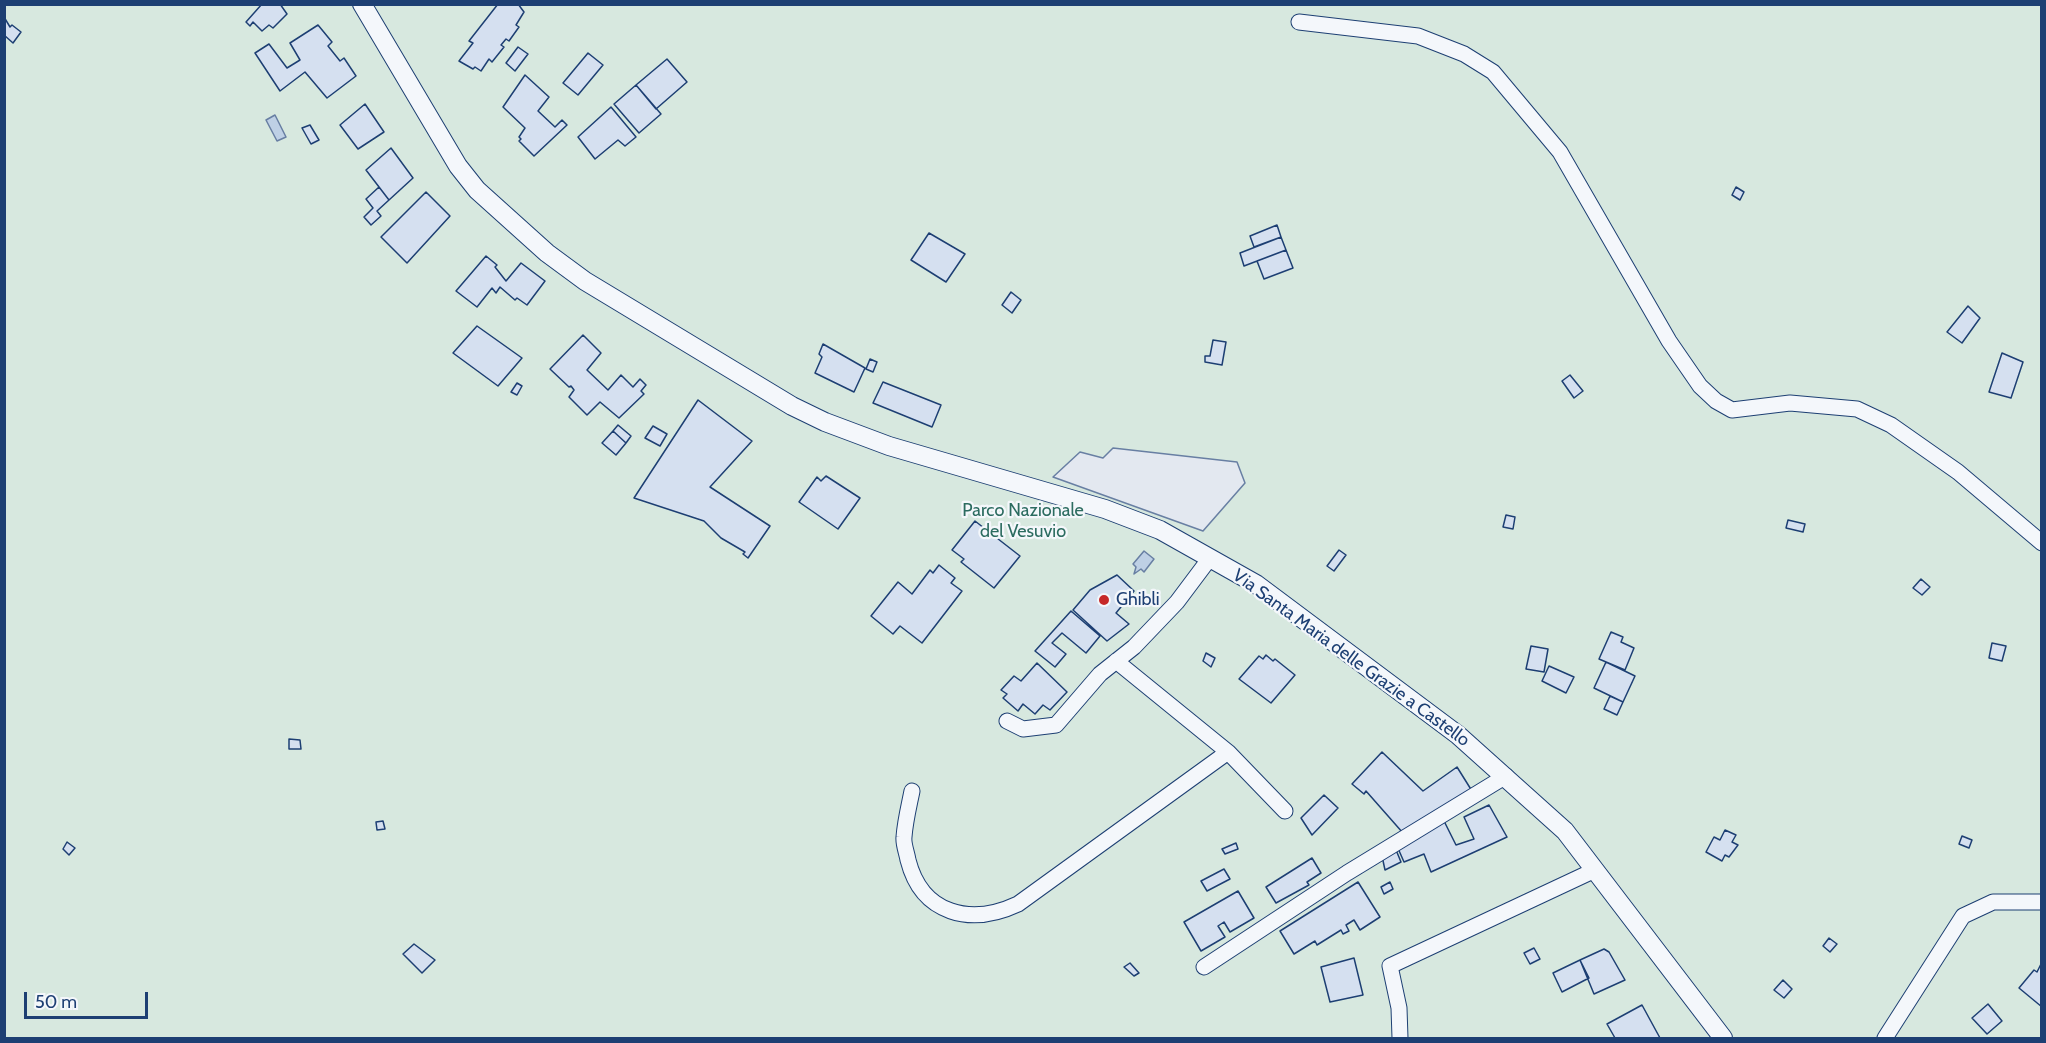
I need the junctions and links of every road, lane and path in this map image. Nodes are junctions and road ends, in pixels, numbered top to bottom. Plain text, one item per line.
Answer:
1 (362, 4) edge
2 (1299, 22) dead end
3 (2042, 543) edge
4 (1210, 558) junction
5 (1116, 661) junction
6 (1007, 721) dead end
7 (1228, 752) junction
8 (1506, 776) junction
9 (912, 791) dead end
10 (1286, 811) dead end
11 (1595, 870) junction
12 (2042, 902) edge
13 (1204, 967) dead end
14 (1400, 1038) edge
15 (1723, 1038) edge
16 (1885, 1038) edge

1 - 4 street, Via Santa Maria delle Grazie a Castello
2 - 3 street
4 - 5 street
4 - 8 street, Via Santa Maria delle Grazie a Castello
5 - 6 street
5 - 7 street
7 - 9 street
7 - 10 street
8 - 11 street, Via Santa Maria delle Grazie a Castello
8 - 13 street
11 - 14 street
11 - 15 street, Via Santa Maria delle Grazie a Castello
12 - 16 street

